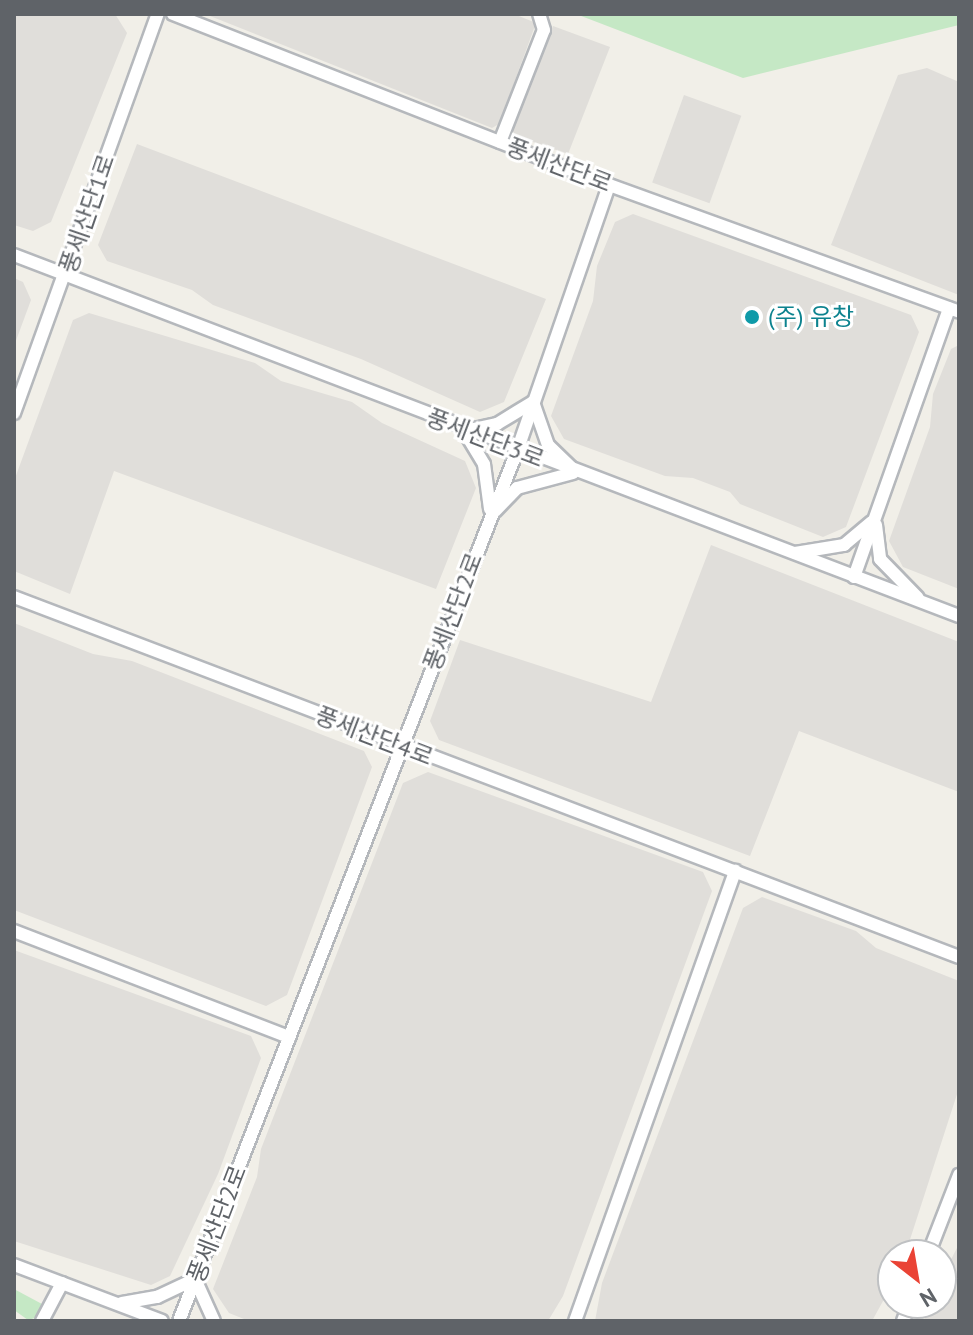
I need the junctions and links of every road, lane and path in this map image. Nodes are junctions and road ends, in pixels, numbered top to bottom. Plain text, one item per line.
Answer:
1 (158, 14) edge
2 (173, 14) edge
3 (539, 14) edge
4 (500, 142) junction
5 (609, 185) junction
6 (14, 255) edge
7 (66, 275) junction
8 (954, 310) edge
9 (533, 402) junction
10 (14, 413) edge
11 (464, 431) junction
12 (517, 451) junction
13 (576, 472) junction
14 (491, 515) junction
15 (875, 517) junction
16 (791, 553) junction
17 (854, 577) junction
18 (14, 597) edge
19 (924, 603) junction
20 (959, 616) edge
21 (400, 746) junction
22 (735, 871) junction
23 (14, 931) edge
24 (959, 957) edge
25 (289, 1037) junction
26 (959, 1175) edge
27 (934, 1239) edge
28 (14, 1265) edge
29 (195, 1279) junction
30 (62, 1283) junction
31 (119, 1303) junction
32 (42, 1321) edge
33 (162, 1321) edge
34 (179, 1321) edge
35 (214, 1321) edge
36 (575, 1321) edge

1 - 7 street, 풍세산단1로
2 - 4 street, 풍세산단로
3 - 4 street
4 - 5 street, 풍세산단로
5 - 8 street, 풍세산단로
5 - 9 street, 풍세산단2로
6 - 7 street, 풍세산단3로
7 - 10 street, 풍세산단1로
7 - 11 street, 풍세산단3로
8 - 15 street, 풍세산단로
9 - 11 street
9 - 12 street, 풍세산단2로
9 - 13 street
11 - 12 street, 풍세산단3로
11 - 14 street
12 - 13 street, 풍세산단3로
12 - 14 street, 풍세산단2로
13 - 14 street
13 - 16 street, 풍세산단3로
14 - 21 street, 풍세산단2로
15 - 16 street
15 - 17 street, 풍세산단로
15 - 19 street
16 - 17 street, 풍세산단3로
17 - 19 street, 풍세산단3로
18 - 21 street, 풍세산단4로
19 - 20 street, 풍세산단3로
21 - 22 street, 풍세산단4로
21 - 25 street, 풍세산단2로
22 - 24 street, 풍세산단4로
22 - 36 street
23 - 25 street
25 - 29 street, 풍세산단2로
26 - 27 street
28 - 30 street
29 - 31 street
29 - 34 street, 풍세산단2로
29 - 35 street
30 - 31 street
30 - 32 street
31 - 33 street

